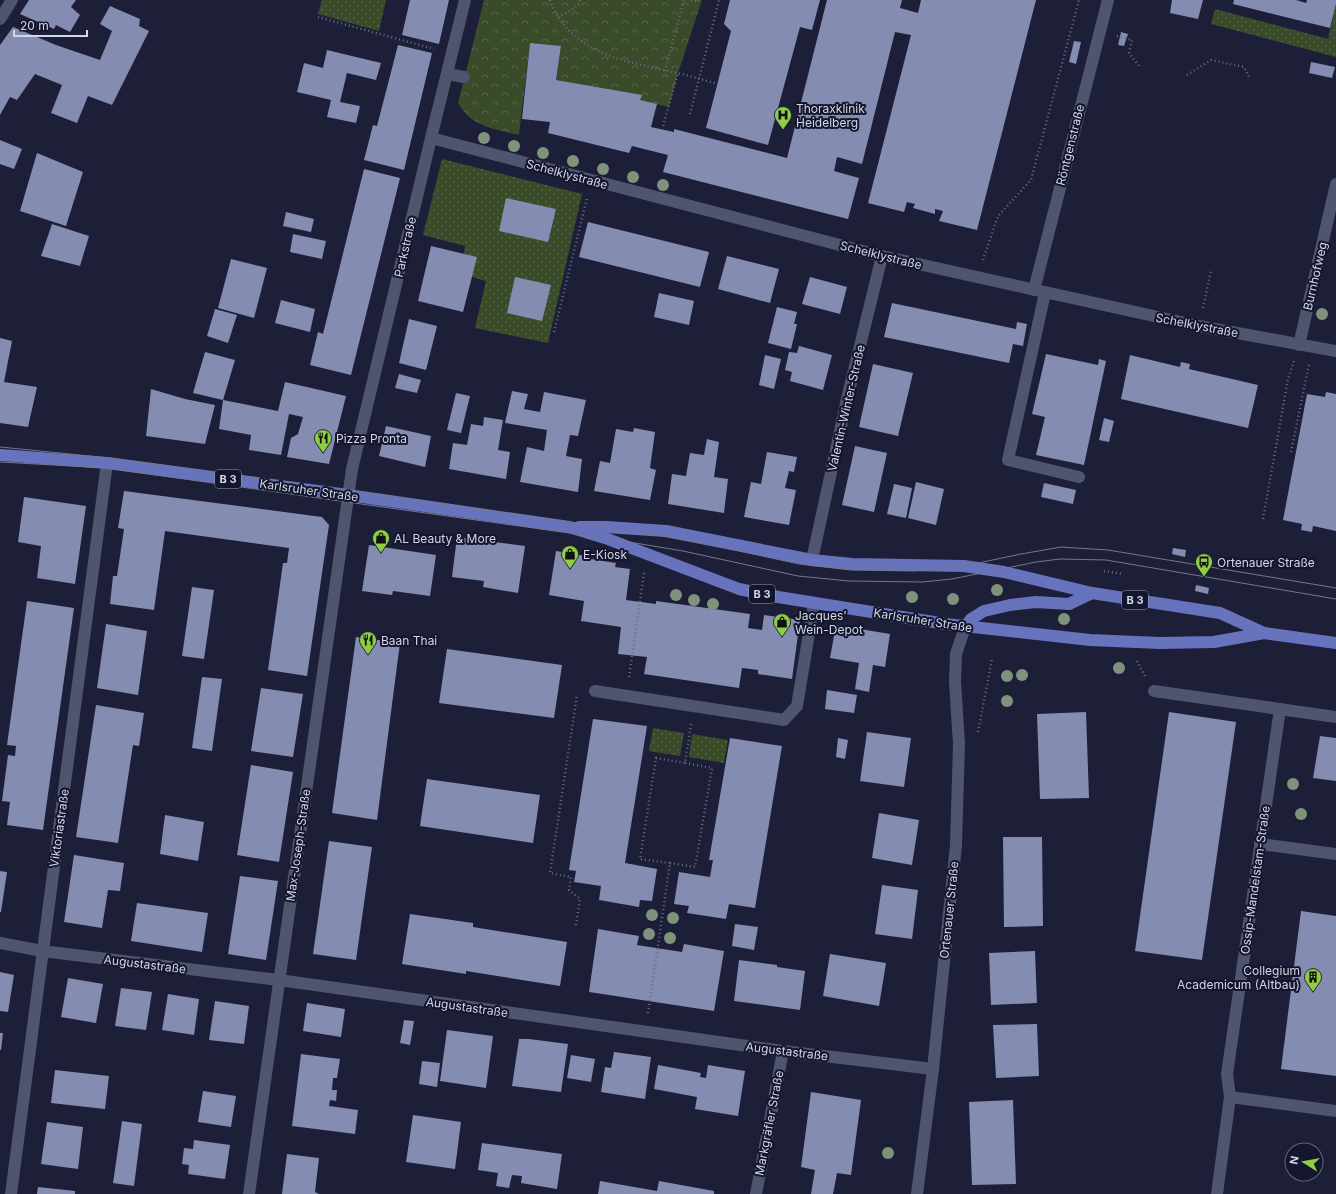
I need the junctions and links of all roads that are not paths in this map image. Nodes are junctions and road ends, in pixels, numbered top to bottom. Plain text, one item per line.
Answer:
1 (12, 0) edge
2 (465, 0) edge
3 (1108, 0) edge
4 (0, 19) edge
5 (447, 74) junction
6 (464, 78) dead end
7 (431, 138) junction
8 (1336, 184) edge
9 (882, 256) junction
10 (1039, 292) junction
11 (1299, 346) junction
12 (1336, 351) edge
13 (0, 455) edge
14 (107, 463) junction
15 (1079, 477) dead end
16 (348, 495) junction
17 (569, 527) junction
18 (812, 560) junction
19 (1092, 593) junction
20 (814, 603) junction
21 (965, 627) junction
22 (1264, 633) junction
23 (1336, 643) edge
24 (595, 691) road end
25 (1154, 691) dead end
26 (1280, 709) junction
27 (1336, 717) edge
28 (1260, 844) junction
29 (1336, 854) edge
30 (0, 943) edge
31 (42, 951) junction
32 (279, 980) junction
33 (782, 1051) junction
34 (933, 1069) junction
35 (1230, 1097) junction
36 (1336, 1111) edge
37 (11, 1194) edge
38 (249, 1194) edge
39 (756, 1194) edge
40 (917, 1194) edge
41 (1217, 1194) edge

1 - 4 street
2 - 5 street, Parkstraße
3 - 10 street, Röntgenstraße
5 - 6 street
5 - 7 street, Parkstraße
7 - 9 street, Schelklystraße
7 - 16 street, Parkstraße
8 - 11 street, Burnhofweg
9 - 10 street, Schelklystraße
9 - 18 street, Valentin-Winter-Straße
10 - 11 street, Schelklystraße
10 - 15 street, Röntgenstraße
11 - 12 street, Schelklystraße
13 - 14 main road, Karlsruher Straße / B 3
14 - 16 main road, Karlsruher Straße / B 3
14 - 31 street, Viktoriastraße
16 - 17 main road, Karlsruher Straße / B 3
16 - 32 street, Max-Joseph-Straße
17 - 18 main road, Karlsruher Straße / B 3
17 - 20 main road, Karlsruher Straße / B 3
18 - 19 main road, Karlsruher Straße / B 3
19 - 21 main road
19 - 22 main road, Karlsruher Straße / B 3
20 - 21 main road, Karlsruher Straße / B 3
20 - 24 street
21 - 22 main road, Karlsruher Straße / B 3
21 - 34 street, Ortenauer Straße
22 - 23 main road, Karlsruher Straße / B 3
25 - 26 street
26 - 27 street
26 - 28 street, Ossip-Mandelstam-Straße
28 - 29 street
28 - 35 street, Ossip-Mandelstam-Straße
30 - 31 street, Augustastraße
31 - 32 street, Augustastraße
31 - 37 street, Viktoriastraße
32 - 33 street, Augustastraße
32 - 38 street, Max-Joseph-Straße
33 - 34 street, Augustastraße
33 - 39 street, Markgräfler Straße
34 - 40 street, Ortenauer Straße
35 - 36 street
35 - 41 street, Ossip-Mandelstam-Straße

